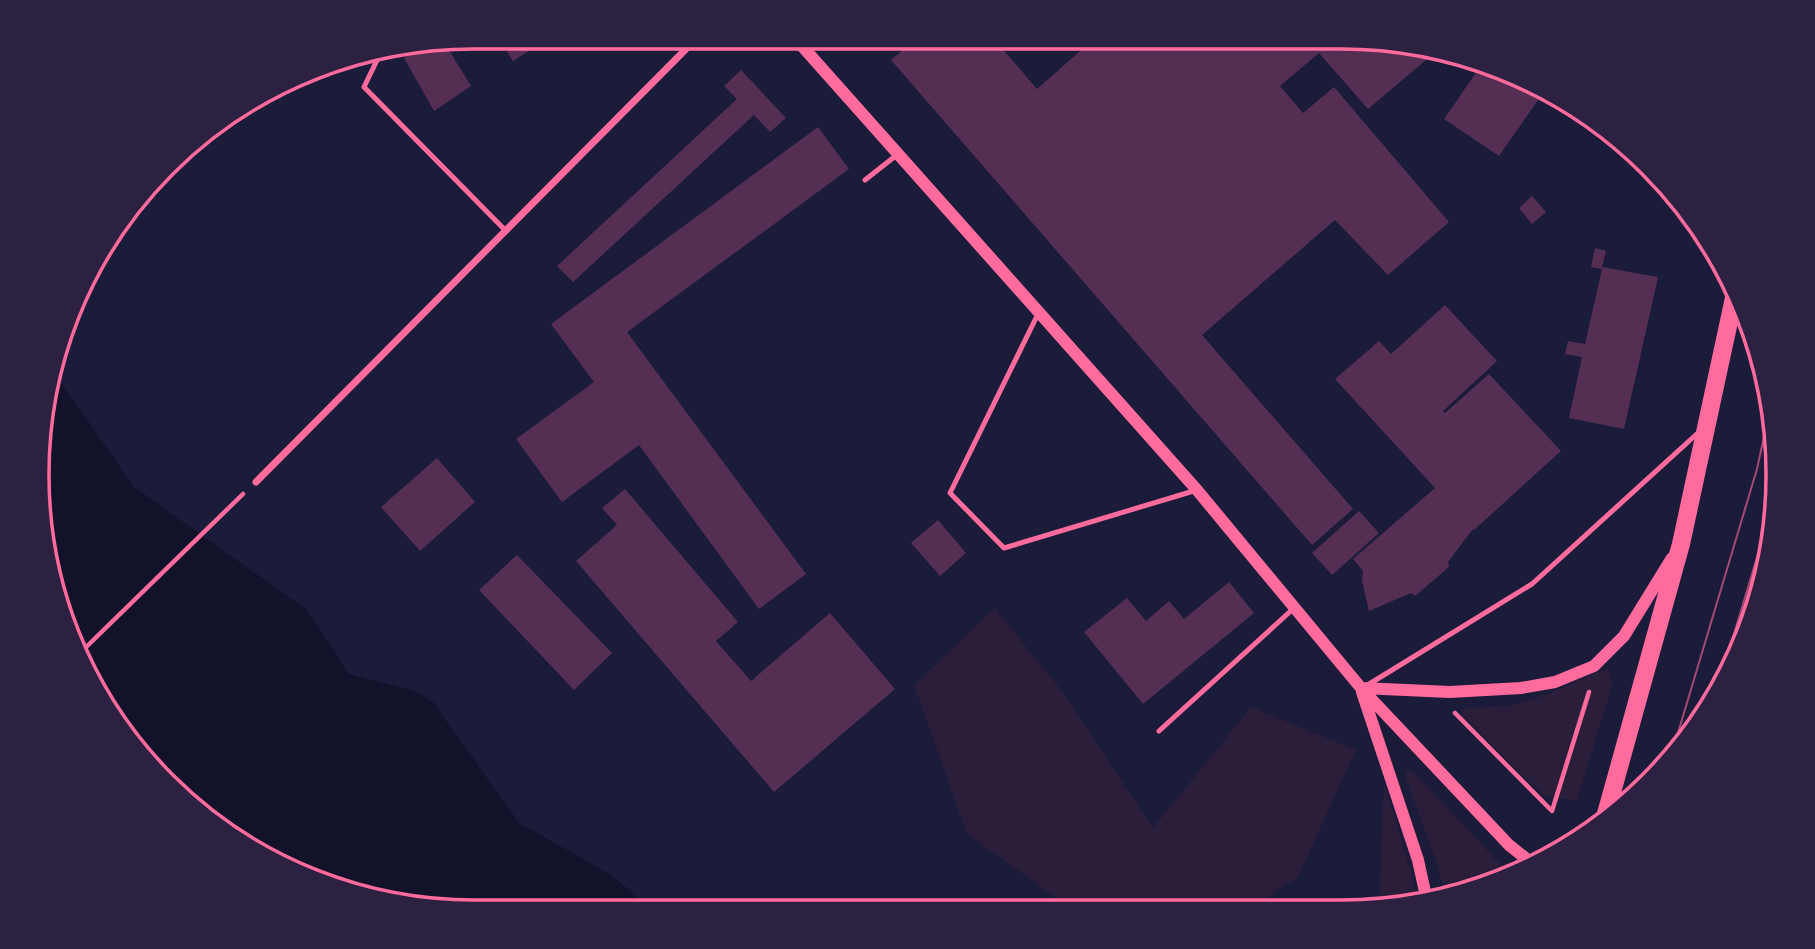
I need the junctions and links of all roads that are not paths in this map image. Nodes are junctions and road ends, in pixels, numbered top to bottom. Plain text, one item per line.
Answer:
1 (686, 49) edge
2 (805, 49) edge
3 (377, 60) edge
4 (898, 154) junction
5 (865, 180) dead end
6 (506, 231) junction
7 (1732, 308) edge
8 (1039, 312) junction
9 (1707, 426) junction
10 (256, 482) road end
11 (1197, 490) junction
12 (1681, 544) junction
13 (1295, 608) junction
14 (1361, 688) junction
15 (1159, 731) dead end
16 (1609, 805) edge
17 (1525, 858) edge
18 (1425, 892) edge

1 - 6 street
2 - 4 street
3 - 6 lane
4 - 5 lane
4 - 8 street
6 - 10 street
7 - 9 main road
8 - 11 street
8 - 11 lane
9 - 12 main road
9 - 14 lane
11 - 13 street
12 - 14 street
12 - 16 main road
13 - 14 street
13 - 15 lane
14 - 17 street
14 - 18 street

